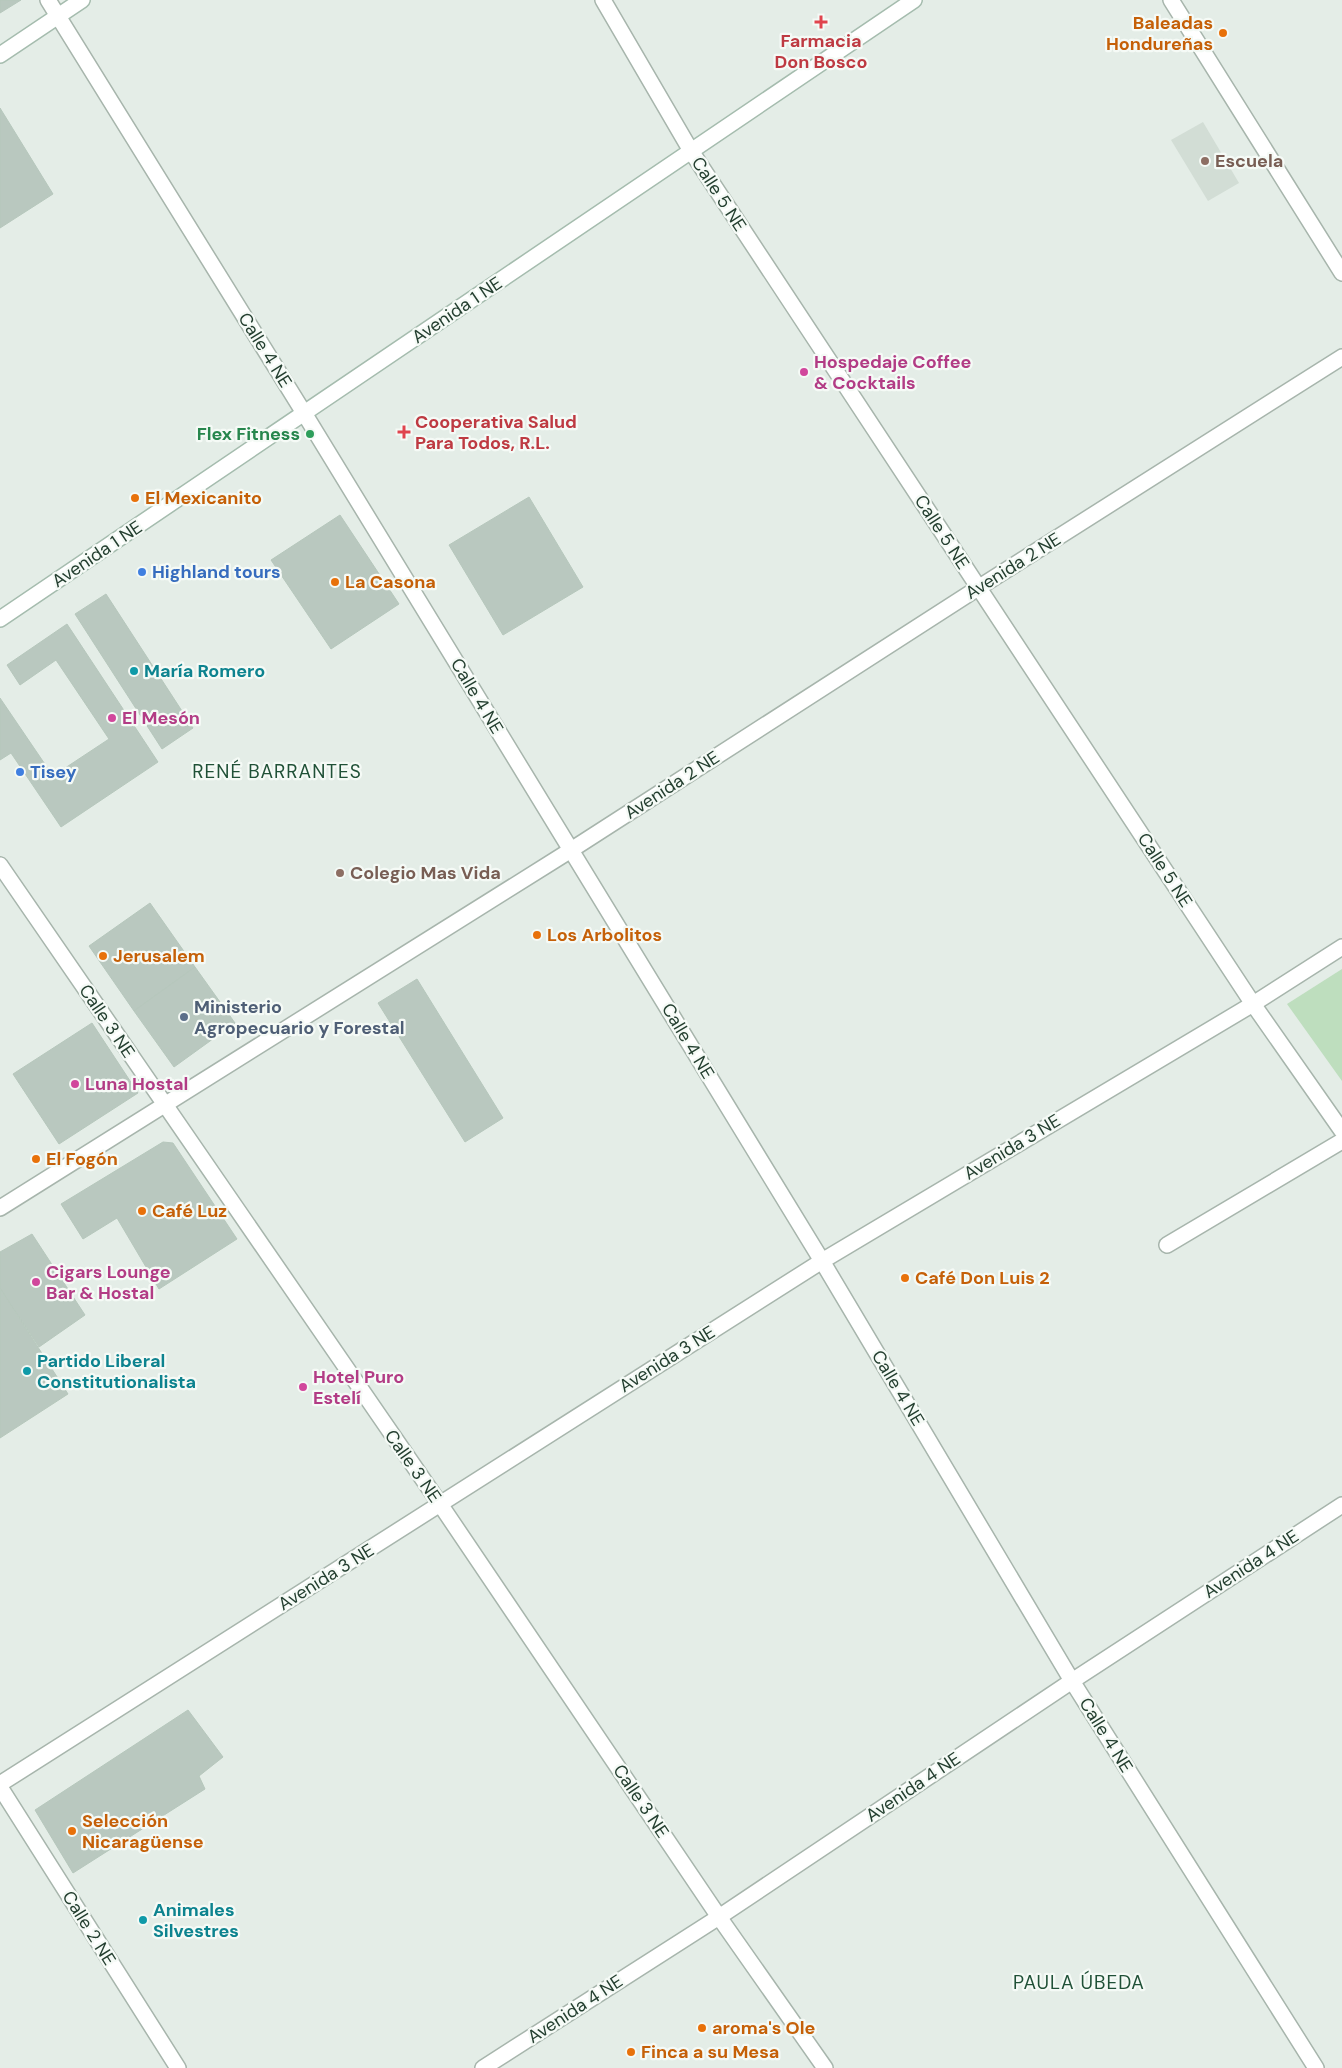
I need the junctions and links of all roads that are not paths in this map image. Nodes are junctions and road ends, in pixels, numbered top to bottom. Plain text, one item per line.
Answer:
1 (48, 0) edge
2 (82, 0) edge
3 (603, 0) edge
4 (914, 0) edge
5 (1171, 0) edge
6 (58, 16) junction
7 (0, 55) edge
8 (691, 151) junction
9 (1342, 272) edge
10 (1342, 357) edge
11 (304, 413) junction
12 (978, 588) junction
13 (0, 619) edge
14 (571, 850) junction
15 (0, 864) edge
16 (1342, 947) edge
17 (1253, 1004) junction
18 (164, 1104) junction
19 (1342, 1131) edge
20 (1342, 1141) edge
21 (0, 1208) edge
22 (1166, 1244) dead end
23 (822, 1261) junction
24 (440, 1504) junction
25 (1340, 1510) edge
26 (1072, 1681) junction
27 (0, 1786) edge
28 (719, 1917) junction
29 (178, 2068) edge
30 (483, 2068) edge
31 (824, 2068) edge
32 (1316, 2068) edge

1 - 6 street, Calle 4 NE
2 - 6 street
3 - 8 street, Calle 5 NE
4 - 8 street, Avenida 1 NE
5 - 9 street
6 - 7 street
6 - 11 street, Calle 4 NE
8 - 11 street, Avenida 1 NE
8 - 12 street, Calle 5 NE
10 - 12 street, Avenida 2 NE
11 - 13 street, Avenida 1 NE
11 - 14 street, Calle 4 NE
12 - 14 street, Avenida 2 NE
12 - 17 street, Calle 5 NE
14 - 18 street, Avenida 2 NE
14 - 23 street, Calle 4 NE
15 - 18 street, Calle 3 NE
16 - 17 street, Avenida 3 NE
17 - 19 street, Calle 5 NE
17 - 23 street, Avenida 3 NE
18 - 21 street, Avenida 2 NE
18 - 24 street, Calle 3 NE
20 - 22 street
23 - 24 street, Avenida 3 NE
23 - 26 street, Calle 4 NE
24 - 27 street, Avenida 3 NE
24 - 28 street, Calle 3 NE
25 - 26 street, Avenida 4 NE
26 - 28 street, Avenida 4 NE
26 - 32 street, Calle 4 NE
27 - 29 street, Calle 2 NE
28 - 30 street, Avenida 4 NE
28 - 31 street, Calle 3 NE

